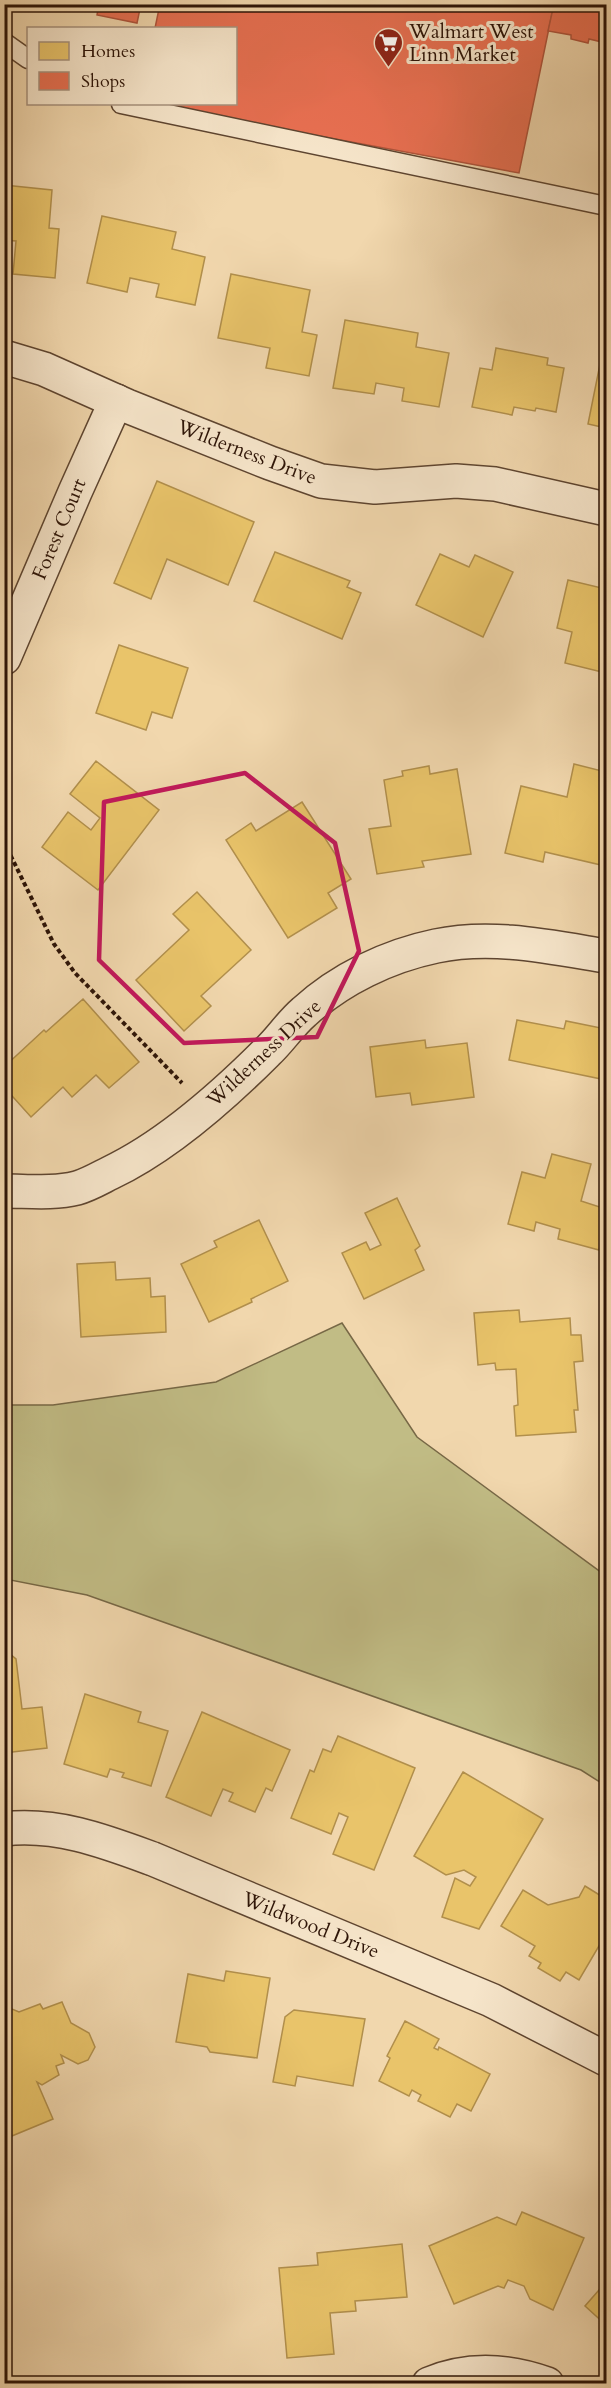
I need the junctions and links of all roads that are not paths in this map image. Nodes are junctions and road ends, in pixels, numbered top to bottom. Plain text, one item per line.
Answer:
1 (4, 42) edge
2 (27, 58) edge
3 (126, 105) edge
4 (606, 206) edge
5 (4, 357) edge
6 (116, 401) junction
7 (606, 509) edge
8 (4, 658) edge
9 (606, 956) edge
10 (4, 1191) edge
11 (4, 1829) edge
12 (606, 2059) edge
13 (429, 2384) edge
14 (547, 2384) edge

1 - 2 lane
3 - 4 lane
5 - 6 street, Wilderness Drive
6 - 7 street, Wilderness Drive
6 - 8 street, Forest Court
9 - 10 street, Wilderness Drive
11 - 12 street, Wildwood Drive
13 - 14 street

